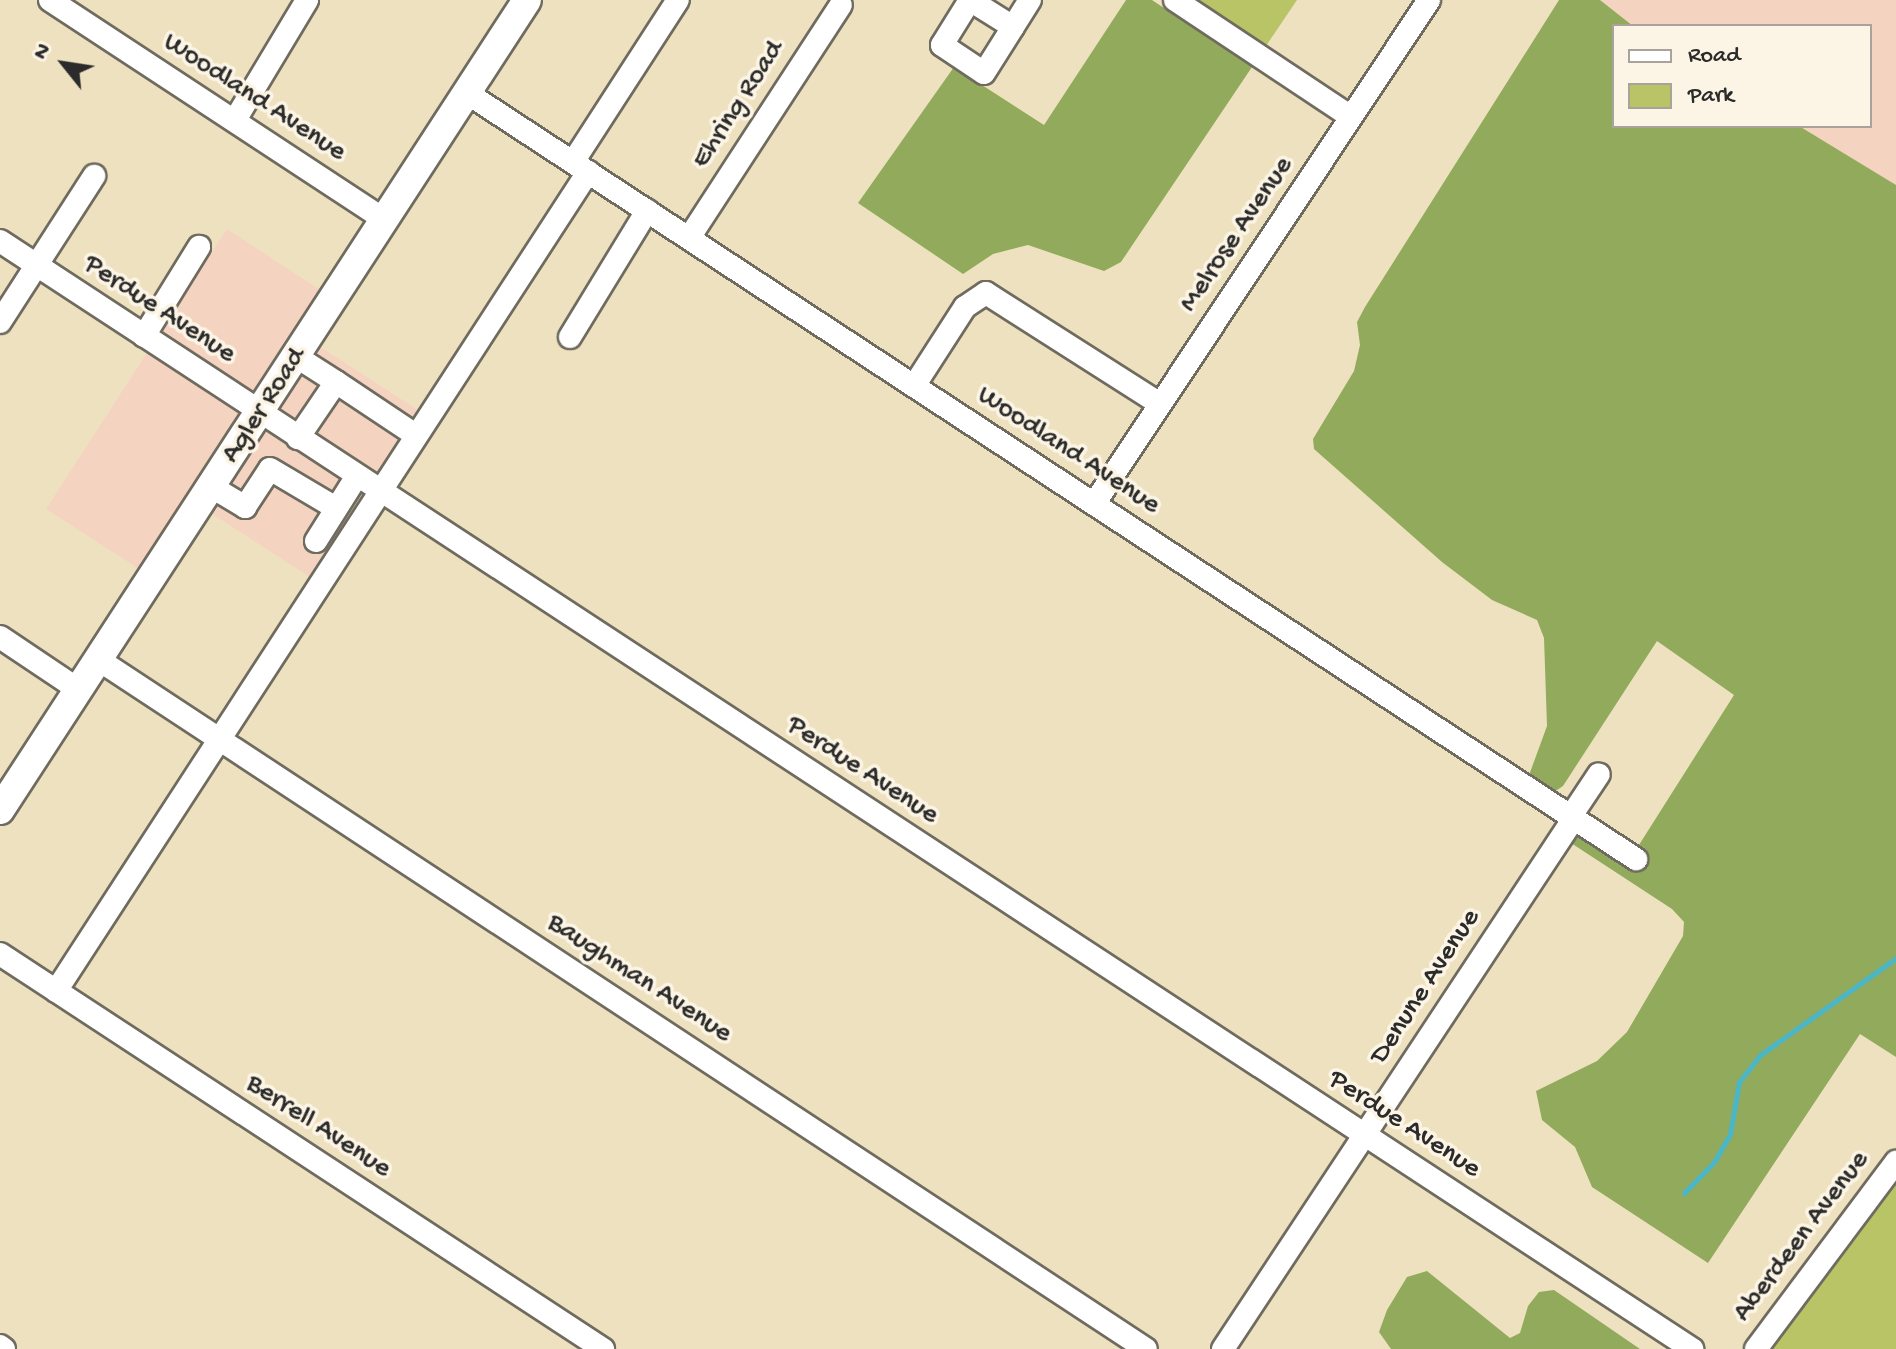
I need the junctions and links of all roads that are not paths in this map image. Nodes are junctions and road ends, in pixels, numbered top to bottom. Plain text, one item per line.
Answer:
1 (50, 0) edge
2 (307, 0) edge
3 (527, 0) edge
4 (678, 0) edge
5 (1030, 0) edge
6 (1175, 0) edge
7 (1429, 0) edge
8 (841, 5) dead end
9 (1013, 27) dead end
10 (467, 93) junction
11 (1351, 117) junction
12 (235, 120) junction
13 (581, 167) junction
14 (94, 176) dead end
15 (647, 211) junction
16 (385, 220) junction
17 (689, 238) junction
18 (0, 241) edge
19 (199, 247) dead end
20 (37, 265) junction
21 (0, 322) edge
22 (144, 336) junction
23 (570, 337) dead end
24 (297, 357) junction
25 (336, 382) junction
26 (914, 386) junction
27 (1160, 404) junction
28 (260, 413) junction
29 (414, 434) junction
30 (298, 438) junction
31 (357, 476) junction
32 (212, 487) junction
33 (377, 490) junction
34 (1094, 504) junction
35 (336, 508) junction
36 (316, 541) dead end
37 (0, 637) edge
38 (99, 660) junction
39 (79, 690) junction
40 (217, 736) junction
41 (1599, 774) dead end
42 (0, 810) edge
43 (1572, 817) junction
44 (1636, 859) dead end
45 (0, 954) edge
46 (56, 991) junction
47 (1365, 1135) junction
48 (1896, 1162) edge
49 (603, 1349) edge
50 (1146, 1349) edge
51 (1223, 1349) edge
52 (1692, 1349) edge
53 (1756, 1349) edge

1 - 12 street, Woodland Avenue
2 - 12 street
3 - 10 main road, Agler Road
4 - 13 street
5 - 9 street
6 - 11 street
7 - 11 street, Melrose Avenue
8 - 17 street, Ehring Road
10 - 13 street, Woodland Avenue
10 - 16 main road, Agler Road
11 - 27 street, Melrose Avenue
12 - 16 street, Woodland Avenue
13 - 15 street, Woodland Avenue
13 - 29 street
14 - 20 street
15 - 17 street, Woodland Avenue
15 - 23 street
16 - 24 main road, Agler Road
17 - 26 street, Woodland Avenue
18 - 20 street, Perdue Avenue
19 - 22 street
20 - 21 street
20 - 22 street, Perdue Avenue
22 - 28 street, Perdue Avenue
24 - 25 street
24 - 28 main road, Agler Road
25 - 29 street
25 - 30 street
26 - 27 street
26 - 34 street, Woodland Avenue
27 - 34 street, Melrose Avenue
28 - 30 street, Perdue Avenue
28 - 32 main road, Agler Road
29 - 33 street
30 - 31 street, Perdue Avenue
31 - 33 street, Perdue Avenue
31 - 35 street
32 - 35 street
32 - 38 main road, Agler Road
33 - 40 street
33 - 47 street, Perdue Avenue
34 - 43 street, Woodland Avenue
35 - 36 street
37 - 39 street
38 - 39 main road, Agler Road
38 - 40 street, Baughman Avenue
39 - 42 main road, Agler Road
40 - 46 street
40 - 50 street, Baughman Avenue
41 - 43 street, Denune Avenue
43 - 44 street, Woodland Avenue
43 - 47 street, Denune Avenue
45 - 46 street, Berrell Avenue
46 - 49 street, Berrell Avenue
47 - 51 street, Denune Avenue
47 - 52 street, Perdue Avenue
48 - 53 street, Aberdeen Avenue

